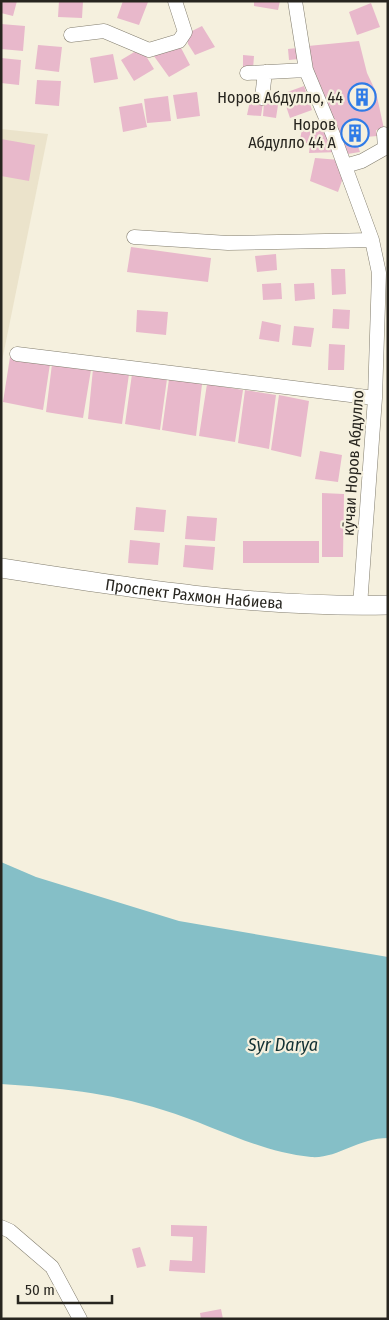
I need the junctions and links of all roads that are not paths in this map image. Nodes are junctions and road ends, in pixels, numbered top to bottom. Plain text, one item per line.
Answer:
1 (175, 1) edge
2 (295, 1) edge
3 (71, 35) dead end
4 (306, 70) junction
5 (265, 72) junction
6 (247, 73) dead end
7 (262, 98) dead end
8 (388, 136) edge
9 (345, 166) junction
10 (134, 237) dead end
11 (372, 240) junction
12 (388, 309) edge
13 (379, 322) junction
14 (17, 354) dead end
15 (375, 398) junction
16 (1, 568) edge
17 (1, 578) edge
18 (388, 605) edge
19 (360, 606) junction
20 (388, 615) edge
21 (1, 1227) edge
22 (80, 1319) edge

1 - 3 street
2 - 4 street, кӯчаи Норов Абдулло
4 - 5 street
4 - 9 street, кӯчаи Норов Абдулло
5 - 6 street
5 - 7 street
8 - 9 street
9 - 11 street, кӯчаи Норов Абдулло
10 - 11 street
11 - 13 street, кӯчаи Норов Абдулло
12 - 13 street
13 - 15 street, кӯчаи Норов Абдулло
14 - 15 street
15 - 19 street, кӯчаи Норов Абдулло
16 - 19 main road, Проспект Рахмон Набиева
17 - 20 main road, Проспект Рахмон Набиева
18 - 19 main road, Проспект Рахмон Набиева
21 - 22 street

